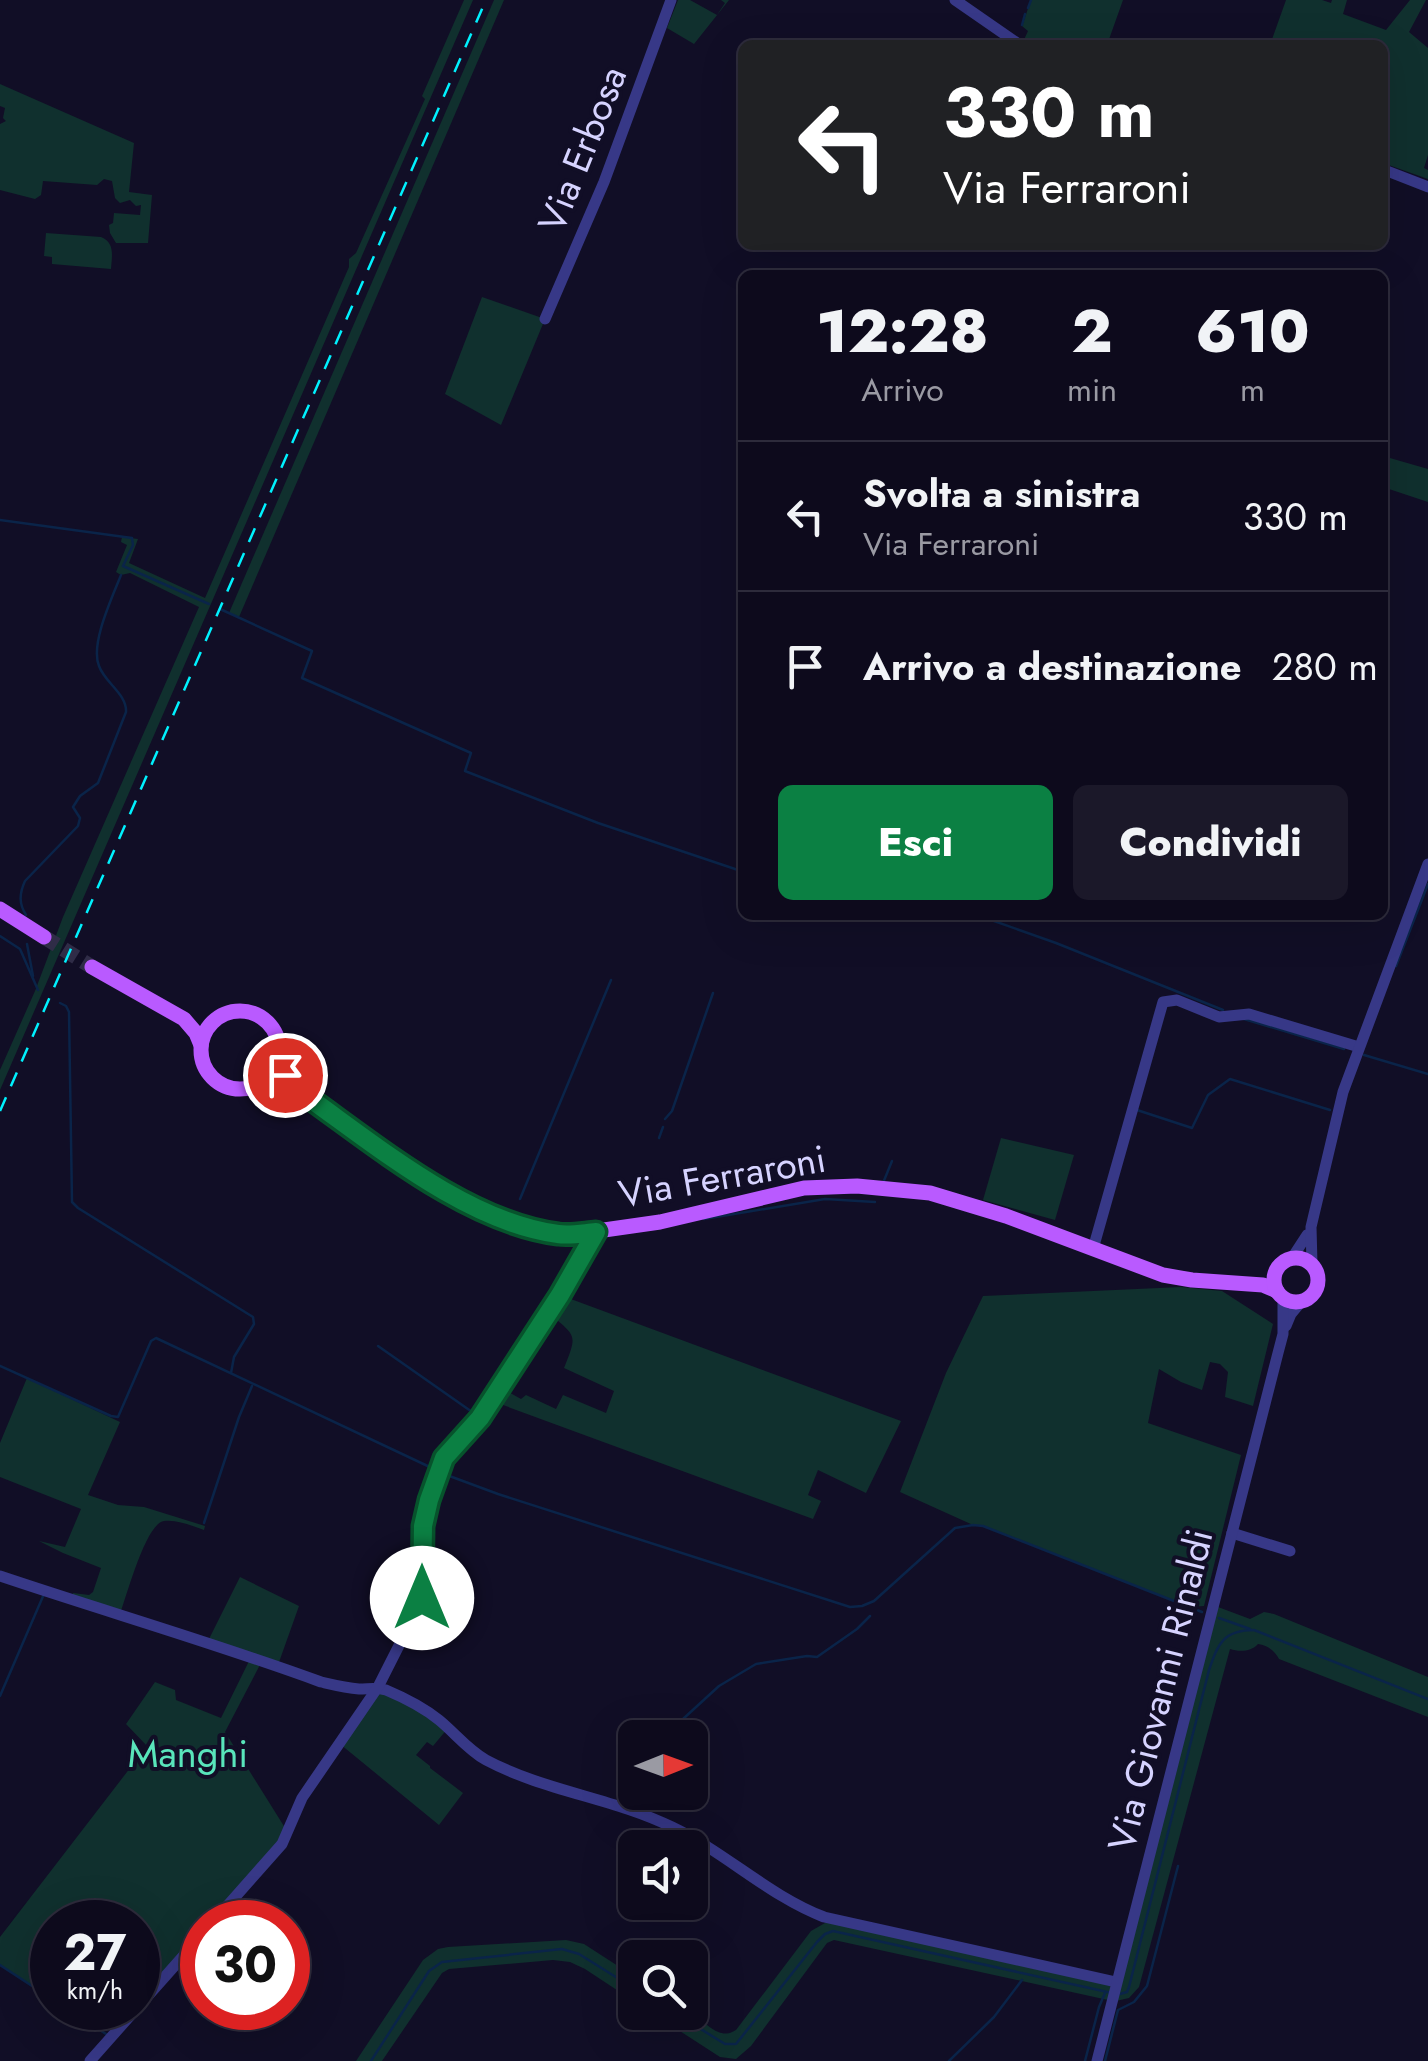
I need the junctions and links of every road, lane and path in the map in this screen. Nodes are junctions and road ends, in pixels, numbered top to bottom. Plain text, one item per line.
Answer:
1 (671, 0) edge
2 (955, 0) edge
3 (1013, 40) edge
4 (1388, 171) edge
5 (1428, 187) edge
6 (544, 318) dead end
7 (1428, 864) edge
8 (0, 909) edge
9 (44, 937) tunnel mouth
10 (92, 967) tunnel mouth
11 (184, 1019) junction
12 (215, 1020) junction
13 (201, 1046) junction
14 (1358, 1047) junction
15 (278, 1062) junction
16 (260, 1085) junction
17 (295, 1088) junction
18 (1311, 1227) junction
19 (596, 1232) junction
20 (1093, 1249) junction
21 (1292, 1258) junction
22 (1312, 1264) junction
23 (1277, 1269) junction
24 (1246, 1283) junction
25 (1280, 1294) junction
26 (1302, 1302) junction
27 (1282, 1334) junction
28 (1232, 1533) junction
29 (1290, 1551) dead end
30 (0, 1576) edge
31 (378, 1687) junction
32 (232, 1900) edge
33 (180, 1959) edge
34 (160, 1982) edge
35 (1114, 1990) junction
36 (116, 2030) edge
37 (90, 2061) edge
38 (1096, 2061) edge

1 - 6 street, Via Erbosa
2 - 3 street
4 - 5 street
7 - 14 street
8 - 9 main road
10 - 11 main road
11 - 12 main road
11 - 13 main road
12 - 13 main road
12 - 15 main road
13 - 16 main road
14 - 18 street
14 - 20 street
15 - 16 main road
15 - 17 main road, Via Ferraroni
16 - 17 main road
17 - 19 main road, Via Ferraroni
18 - 21 street
18 - 22 street
19 - 20 main road, Via Ferraroni
19 - 31 street
20 - 24 main road, Via Ferraroni
21 - 22 main road
21 - 23 main road
22 - 26 main road
23 - 24 main road, Via Ferraroni
23 - 25 main road
24 - 25 main road, Via Ferraroni
25 - 26 main road
25 - 27 street, Via Giovanni Rinaldi
26 - 27 street, Via Giovanni Rinaldi
27 - 28 street, Via Giovanni Rinaldi
28 - 29 street
28 - 35 street, Via Giovanni Rinaldi
30 - 31 street
31 - 32 street
31 - 35 street
33 - 34 street
35 - 38 street, Via Giovanni Rinaldi
36 - 37 street

